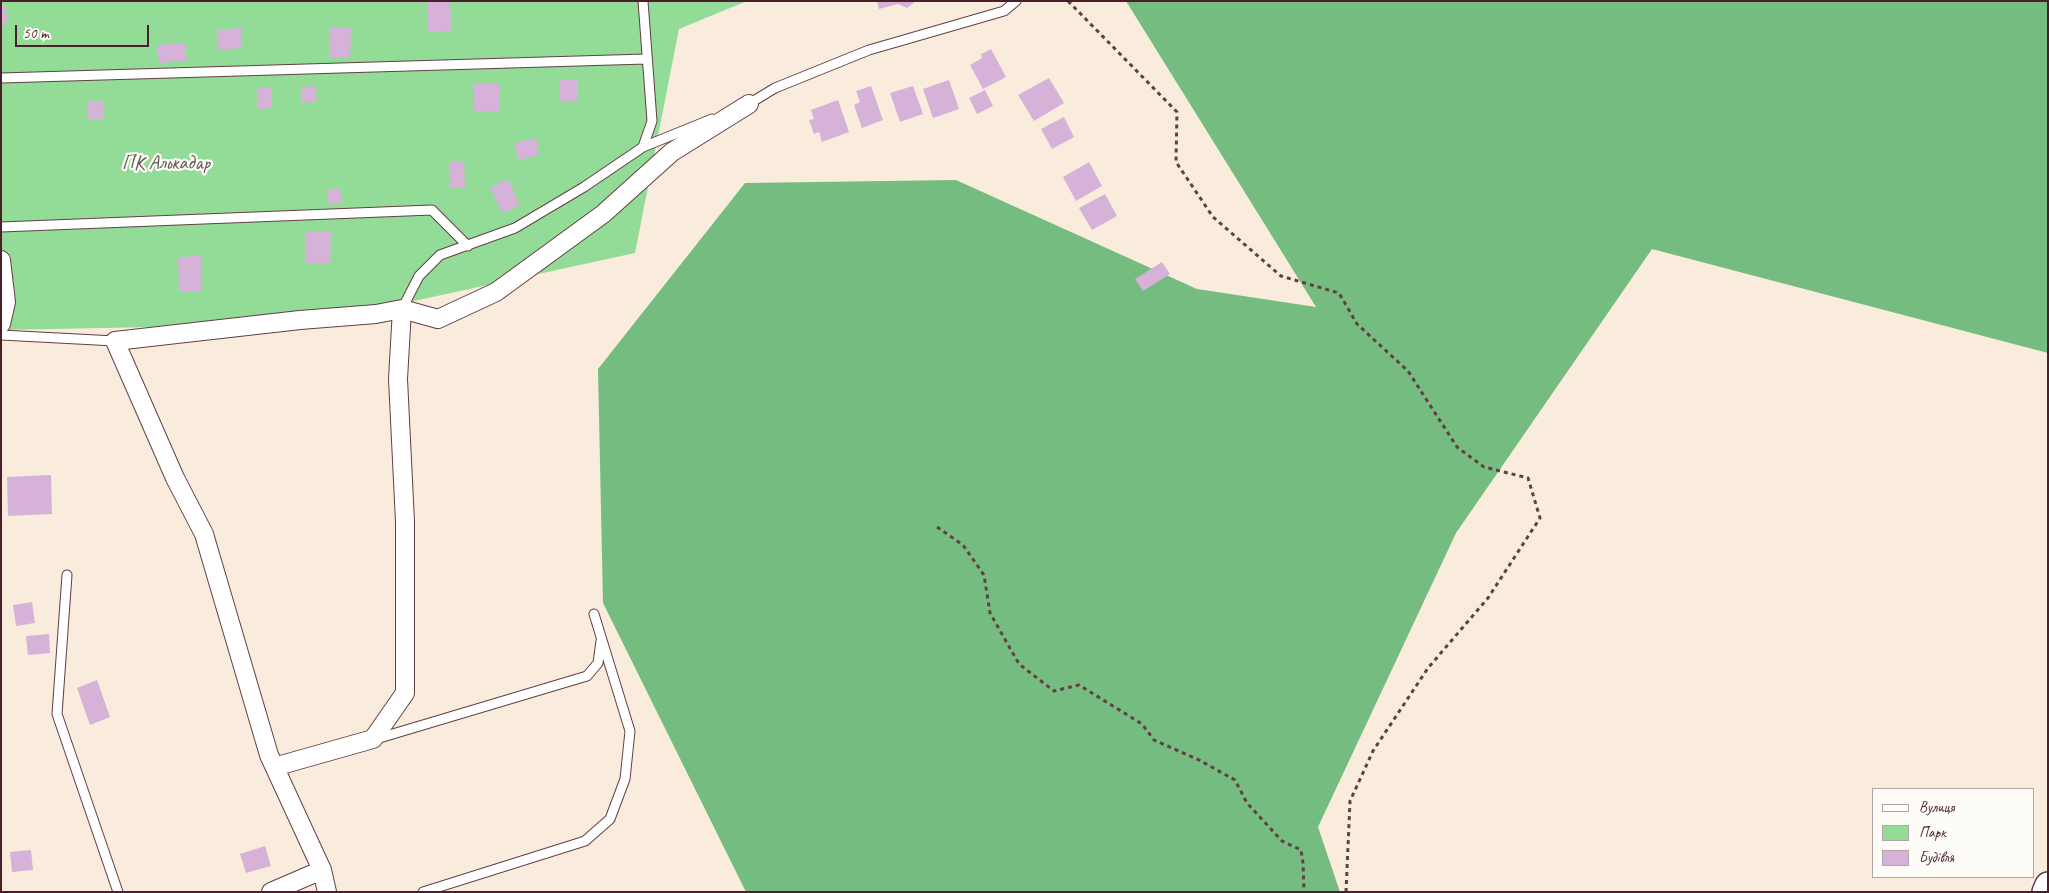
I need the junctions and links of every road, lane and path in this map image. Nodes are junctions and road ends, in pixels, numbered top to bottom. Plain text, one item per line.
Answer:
1 (642, 1) edge
2 (1016, 1) edge
3 (1068, 1) edge
4 (646, 59) junction
5 (1, 78) edge
6 (750, 104) junction
7 (643, 147) junction
8 (1, 227) edge
9 (468, 246) junction
10 (1, 260) edge
11 (402, 309) junction
12 (1, 324) edge
13 (1, 335) edge
14 (114, 341) junction
15 (937, 527) dead end
16 (66, 575) dead end
17 (594, 614) dead end
18 (601, 638) junction
19 (373, 739) junction
20 (281, 765) dead end
21 (322, 870) junction
22 (2048, 885) edge
23 (118, 892) edge
24 (271, 892) edge
25 (327, 892) edge
26 (423, 892) edge
27 (1304, 892) edge
28 (1346, 892) edge
29 (2045, 892) edge

1 - 4 lane
2 - 6 lane
3 - 28 path
4 - 5 lane
4 - 7 lane
6 - 7 lane
6 - 11 street
7 - 9 lane
8 - 9 lane
9 - 11 lane
10 - 12 street
11 - 14 street
11 - 19 street
13 - 14 lane
14 - 21 street
15 - 27 path
16 - 23 lane
17 - 18 lane
18 - 19 lane
18 - 26 lane
19 - 20 street
21 - 24 street
21 - 25 street
22 - 29 main road

